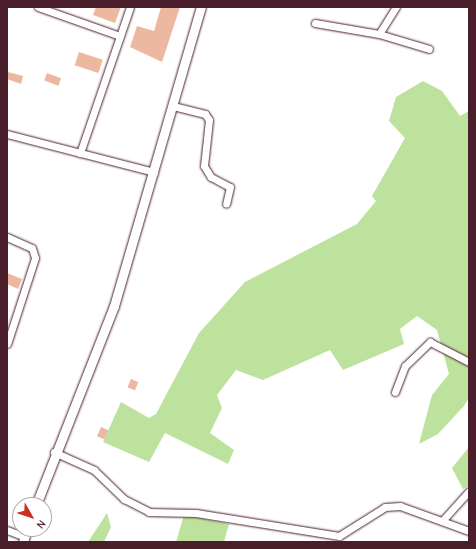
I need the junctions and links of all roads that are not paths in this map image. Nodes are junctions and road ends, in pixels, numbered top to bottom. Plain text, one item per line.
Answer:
1 (38, 7) edge
2 (130, 7) edge
3 (201, 7) edge
4 (396, 7) edge
5 (315, 23) dead end
6 (379, 34) junction
7 (120, 36) junction
8 (429, 49) dead end
9 (173, 106) junction
10 (7, 134) edge
11 (80, 153) junction
12 (154, 172) junction
13 (226, 204) dead end
14 (7, 237) edge
15 (9, 334) edge
16 (7, 344) edge
17 (469, 362) edge
18 (394, 392) dead end
19 (54, 452) junction
20 (469, 491) edge
21 (39, 497) edge
22 (442, 521) junction
23 (469, 531) edge

1 - 7 street
2 - 7 street
3 - 9 street
4 - 6 street
5 - 6 street
6 - 8 street
7 - 11 street
9 - 12 street
9 - 13 street
10 - 11 street
11 - 12 street
12 - 19 street
14 - 15 street
15 - 16 street
17 - 18 street
19 - 21 street
19 - 22 street
20 - 22 street
22 - 23 street

